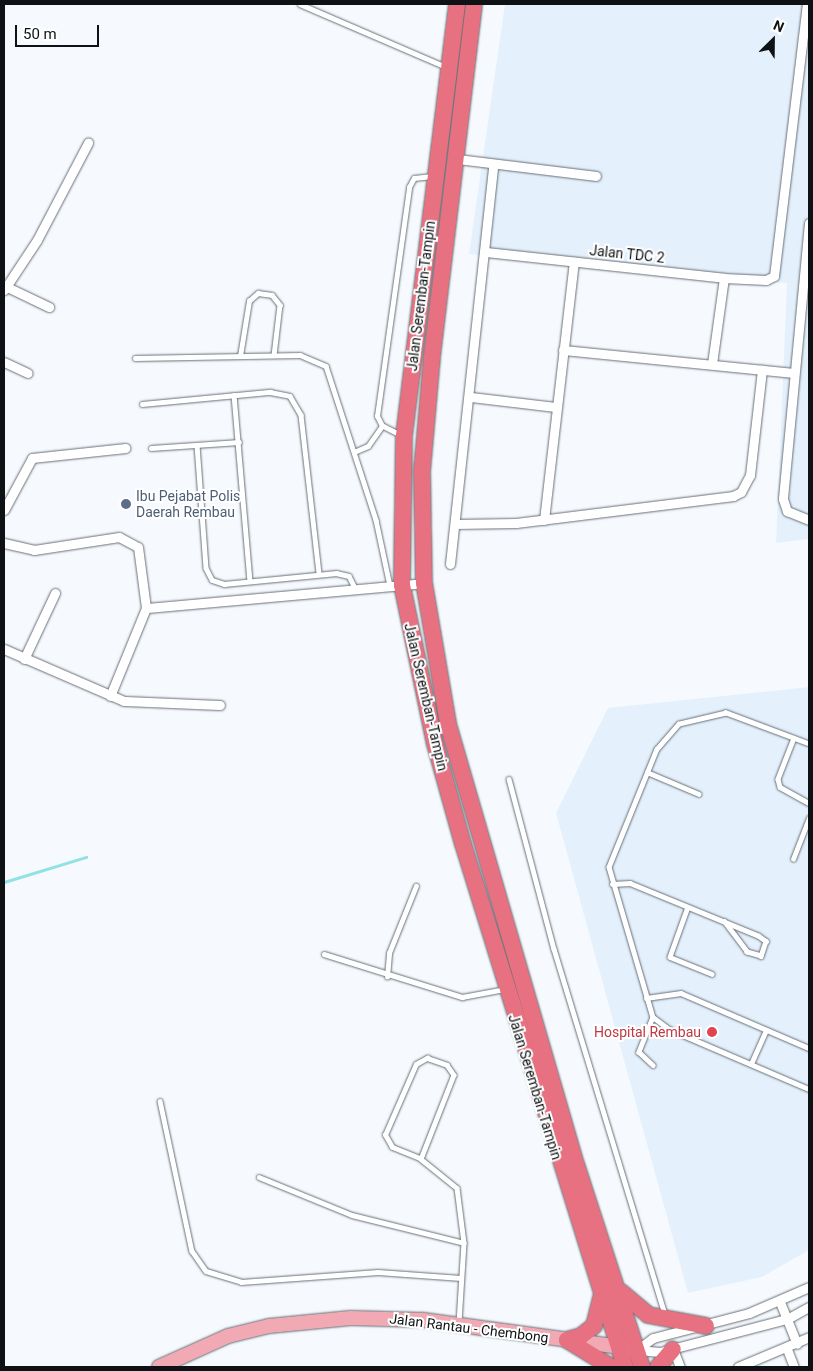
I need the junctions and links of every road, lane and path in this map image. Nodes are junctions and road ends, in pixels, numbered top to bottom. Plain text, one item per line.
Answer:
1 (300, 4) edge
2 (456, 4) edge
3 (474, 4) edge
4 (807, 4) edge
5 (449, 68) junction
6 (446, 88) junction
7 (465, 90) junction
8 (88, 144) dead end
9 (458, 159) junction
10 (493, 165) junction
11 (596, 176) dead end
12 (436, 177) junction
13 (809, 223) edge
14 (486, 252) junction
15 (574, 262) junction
16 (724, 278) junction
17 (5, 288) edge
18 (48, 307) dead end
19 (563, 350) junction
20 (274, 355) junction
21 (240, 356) junction
22 (136, 358) dead end
23 (4, 362) edge
24 (712, 364) junction
25 (762, 370) junction
26 (28, 373) dead end
27 (792, 374) junction
28 (234, 395) junction
29 (471, 397) junction
30 (142, 404) dead end
31 (556, 407) junction
32 (382, 426) junction
33 (404, 436) junction
34 (239, 442) junction
35 (197, 445) junction
36 (125, 448) dead end
37 (151, 448) dead end
38 (354, 452) junction
39 (4, 510) edge
40 (544, 520) junction
41 (809, 520) edge
42 (455, 524) junction
43 (4, 543) edge
44 (450, 564) dead end
45 (319, 574) junction
46 (250, 581) junction
47 (424, 583) junction
48 (396, 586) junction
49 (356, 590) junction
50 (55, 593) dead end
51 (146, 608) junction
52 (4, 649) edge
53 (24, 658) junction
54 (110, 696) junction
55 (220, 705) dead end
56 (794, 738) junction
57 (809, 744) edge
58 (647, 772) junction
59 (509, 779) dead end
60 (699, 794) dead end
61 (809, 804) edge
62 (809, 818) edge
63 (793, 859) dead end
64 (612, 884) junction
65 (416, 886) dead end
66 (688, 907) junction
67 (724, 922) junction
68 (324, 954) dead end
69 (712, 974) dead end
70 (388, 977) junction
71 (505, 989) junction
72 (646, 998) junction
73 (652, 1017) junction
74 (766, 1030) junction
75 (809, 1048) edge
76 (751, 1064) junction
77 (653, 1065) dead end
78 (809, 1089) edge
79 (160, 1101) dead end
80 (421, 1159) junction
81 (259, 1177) dead end
82 (464, 1243) junction
83 (461, 1278) junction
84 (616, 1287) junction
85 (809, 1287) edge
86 (601, 1297) junction
87 (780, 1302) junction
88 (809, 1307) edge
89 (787, 1319) junction
90 (667, 1322) junction
91 (459, 1324) junction
92 (706, 1326) junction
93 (809, 1337) edge
94 (567, 1340) junction
95 (797, 1344) junction
96 (618, 1347) junction
97 (673, 1349) junction
98 (787, 1349) junction
99 (637, 1350) junction
100 (159, 1367) edge
101 (611, 1367) edge
102 (624, 1367) edge
103 (642, 1367) edge
104 (658, 1367) edge
105 (680, 1367) edge
106 (738, 1367) edge
107 (794, 1367) edge

1 - 5 lane
2 - 5 highway, Jalan Seremban-Tampin
3 - 7 highway, Jalan Seremban-Tampin
4 - 16 street, Jalan TDC 2
5 - 6 highway, Jalan Seremban-Tampin
6 - 7 highway
6 - 12 highway, Jalan Seremban-Tampin
7 - 9 highway, Jalan Seremban-Tampin
8 - 17 street
9 - 10 street
9 - 47 highway, Jalan Seremban-Tampin
10 - 11 street
10 - 14 street
12 - 32 lane
12 - 33 highway, Jalan Seremban-Tampin
13 - 27 street
14 - 15 street, Jalan TDC 2
14 - 29 street
15 - 16 street, Jalan TDC 2
15 - 19 street
16 - 24 street
17 - 18 street
19 - 24 street
19 - 31 street
20 - 21 lane
20 - 21 lane
20 - 38 lane
21 - 22 lane
23 - 26 street
24 - 25 street
25 - 27 street
25 - 40 street
27 - 41 street
28 - 30 lane
28 - 34 lane
28 - 45 lane
29 - 31 street
29 - 42 street
31 - 40 street
32 - 33 lane
32 - 38 lane
33 - 48 highway, Jalan Seremban-Tampin
34 - 35 lane
34 - 46 lane
35 - 37 lane
35 - 46 lane
36 - 39 street
38 - 48 lane
40 - 42 street
42 - 44 street
43 - 51 street
45 - 46 lane
45 - 49 lane
47 - 48 street
47 - 84 highway, Jalan Seremban-Tampin
48 - 49 street
48 - 71 highway, Jalan Seremban-Tampin
49 - 51 street
50 - 53 street
51 - 54 street
52 - 53 street
53 - 54 street
54 - 55 street
56 - 57 lane
56 - 58 lane
56 - 61 lane
58 - 60 lane
58 - 64 lane
59 - 90 lane
62 - 63 lane
64 - 66 lane
64 - 72 lane
65 - 70 lane
66 - 67 lane
66 - 69 lane
67 - 67 lane
68 - 70 lane
70 - 71 lane
71 - 86 highway, Jalan Seremban-Tampin
72 - 73 lane
72 - 74 lane
73 - 76 lane
73 - 77 lane
74 - 75 lane
74 - 76 lane
76 - 78 lane
79 - 83 lane
80 - 80 lane
80 - 82 lane
81 - 82 lane
82 - 83 lane
83 - 91 lane
84 - 90 highway
84 - 99 highway, Jalan Seremban-Tampin
85 - 87 street
86 - 94 highway
86 - 96 highway, Jalan Seremban-Tampin
87 - 89 street
87 - 92 street
88 - 89 street
89 - 95 street
89 - 97 street
90 - 92 highway
91 - 94 main road, Jalan Rantau - Chembong
91 - 100 main road, Jalan Rantau - Chembong
92 - 99 street
93 - 95 street
94 - 96 main road, Jalan Rantau - Chembong
94 - 101 highway
95 - 98 street
96 - 99 main road, Jalan Rantau - Chembong
96 - 102 highway, Jalan Seremban-Tampin
97 - 99 street
97 - 104 highway
97 - 105 street
98 - 106 street
98 - 107 street
99 - 103 highway, Jalan Seremban-Tampin

